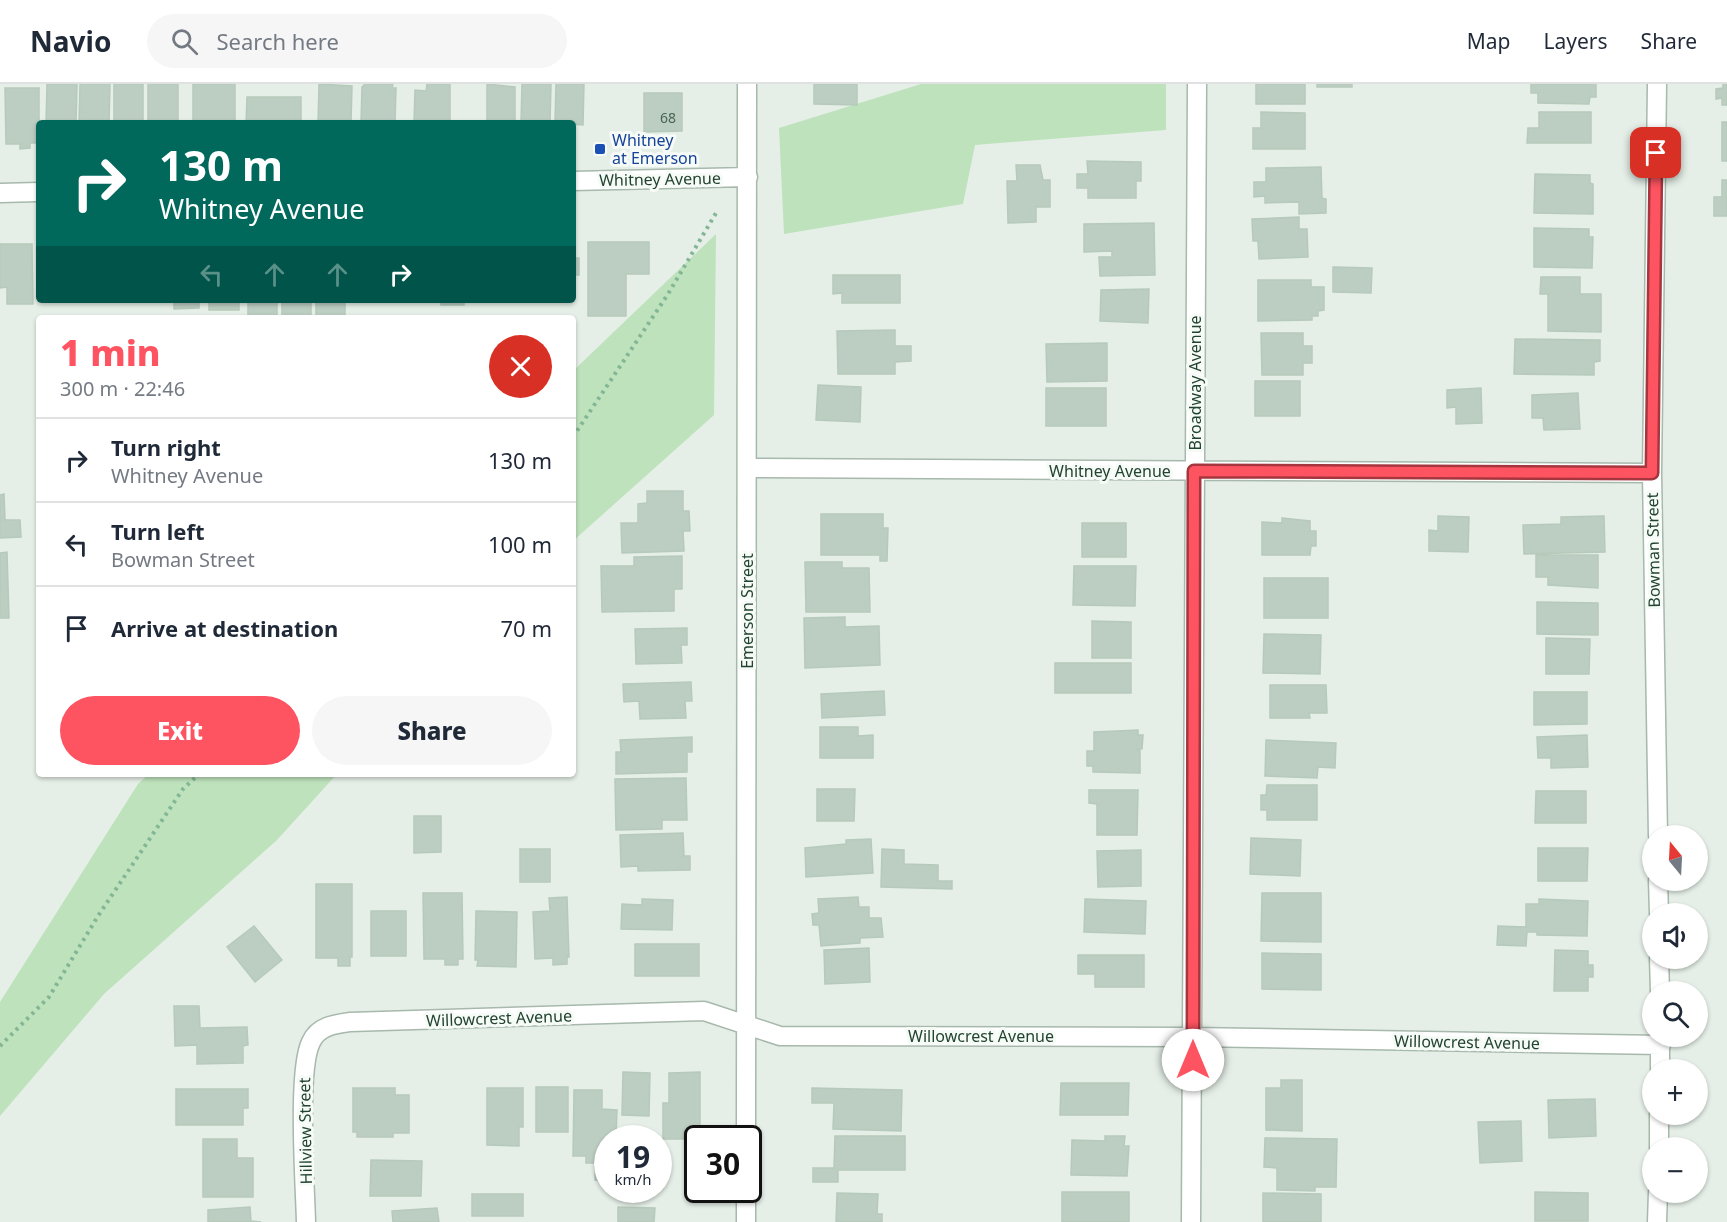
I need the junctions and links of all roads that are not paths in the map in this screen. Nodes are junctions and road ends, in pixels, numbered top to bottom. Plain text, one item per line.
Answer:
1 (747, 84) edge
2 (1197, 84) edge
3 (1657, 84) edge
4 (748, 177) junction
5 (576, 181) edge
6 (36, 192) edge
7 (0, 193) edge
8 (747, 468) junction
9 (1194, 471) junction
10 (1652, 473) junction
11 (1658, 825) edge
12 (746, 1025) junction
13 (1193, 1037) junction
14 (311, 1041) joint
15 (1642, 1041) edge
16 (746, 1125) edge
17 (746, 1203) edge
18 (1658, 1203) edge
19 (306, 1222) edge
20 (746, 1222) edge
21 (1191, 1222) edge
22 (1657, 1222) edge

1 - 4 street, Emerson Street
2 - 9 street, Broadway Avenue
3 - 10 street, Bowman Street
4 - 5 street, Whitney Avenue
4 - 8 street, Emerson Street
6 - 7 street
8 - 9 street, Whitney Avenue
8 - 12 street, Emerson Street
9 - 10 street, Whitney Avenue
9 - 13 street, Broadway Avenue
10 - 11 street, Bowman Street
12 - 13 street, Willowcrest Avenue
12 - 14 street, Willowcrest Avenue
12 - 16 street, Emerson Street
13 - 15 street, Willowcrest Avenue
13 - 21 street, Broadway Avenue
14 - 19 street, Hillview Street
17 - 20 street
18 - 22 street

